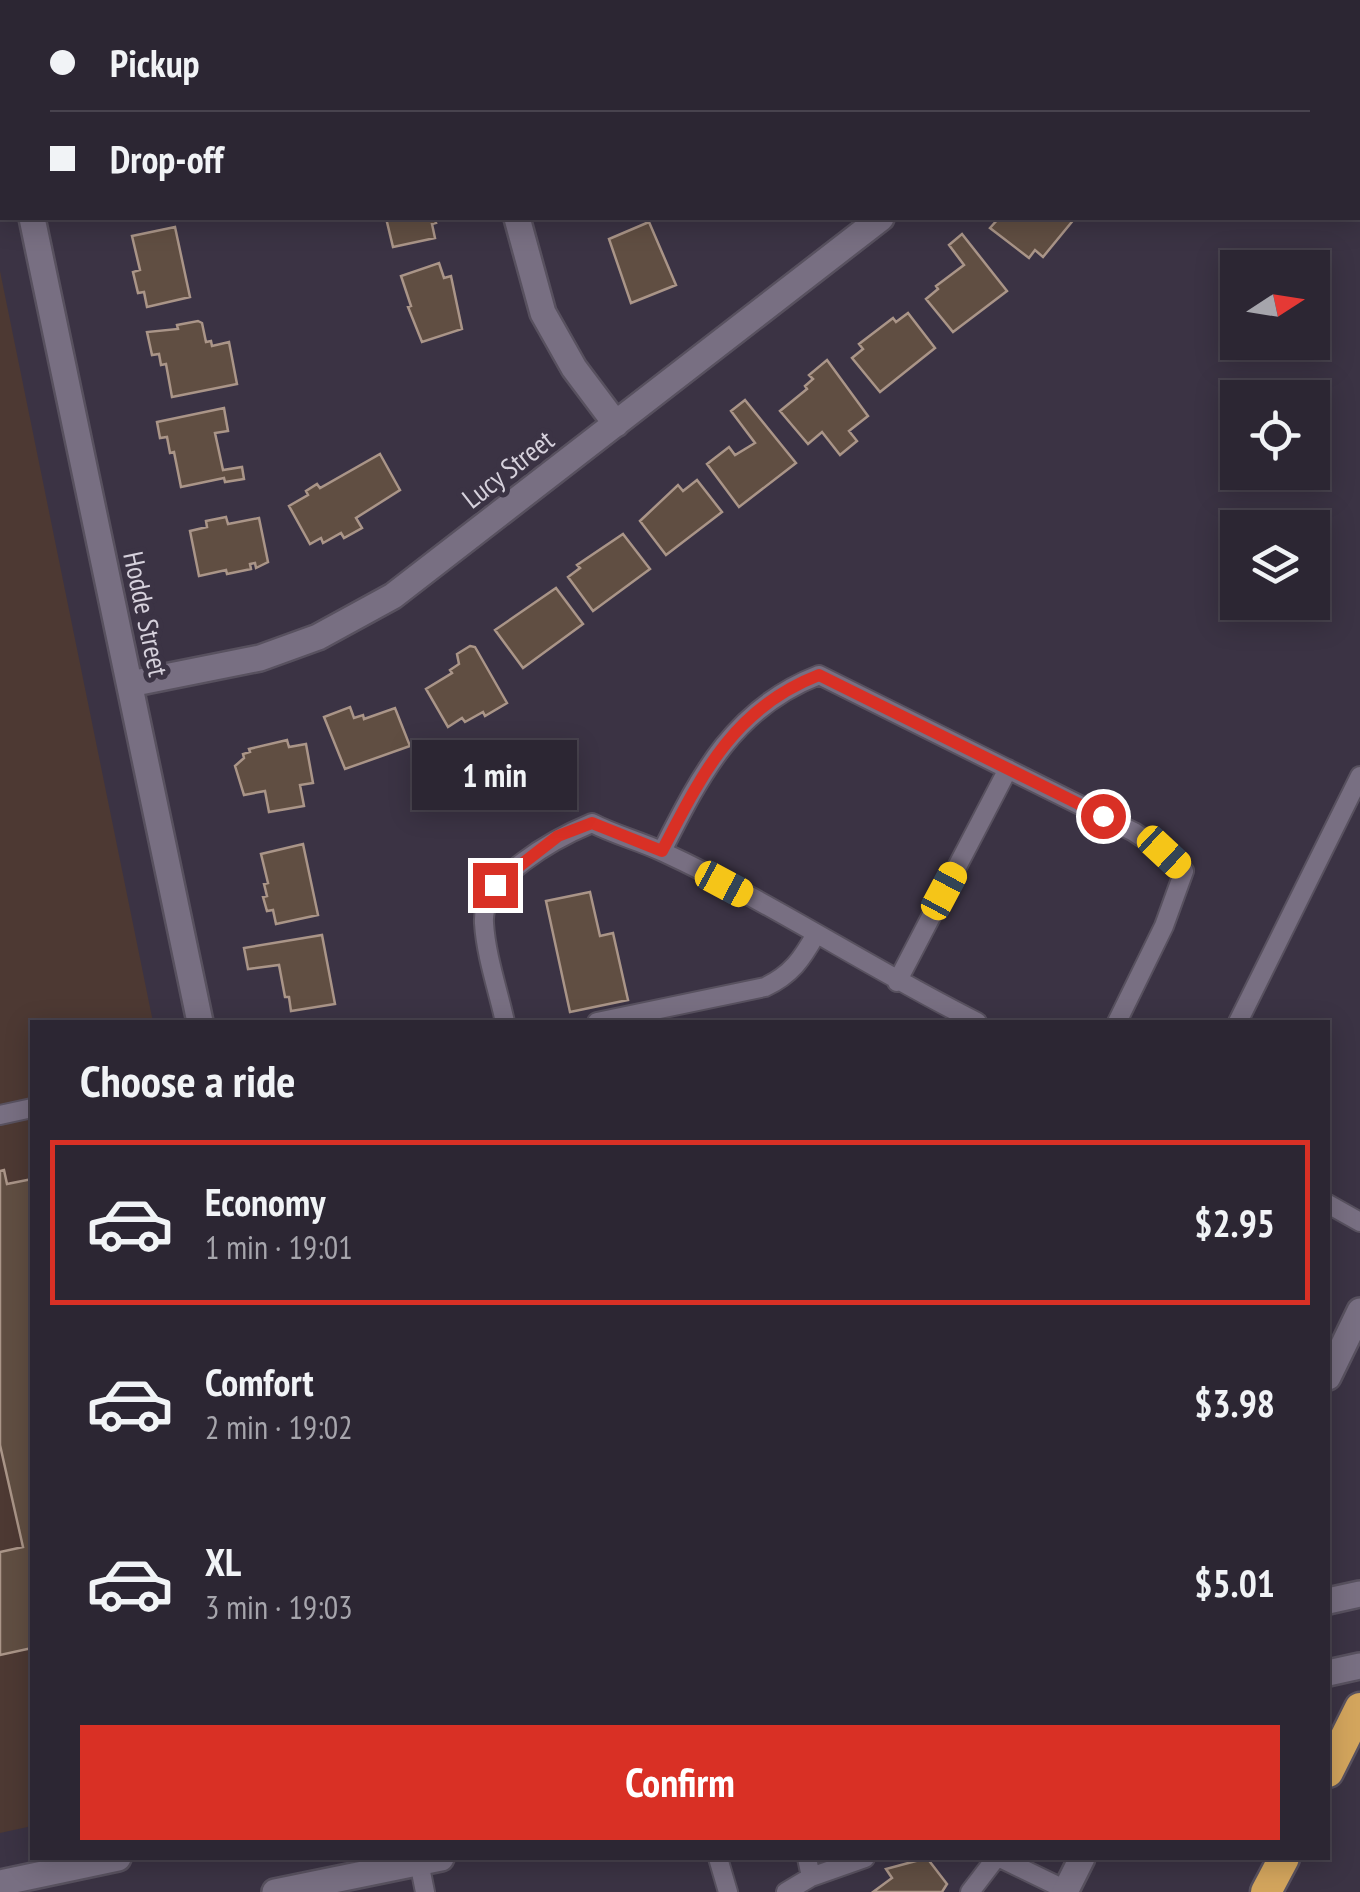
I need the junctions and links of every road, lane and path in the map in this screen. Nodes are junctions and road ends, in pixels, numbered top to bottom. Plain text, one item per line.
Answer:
1 (32, 220) edge
2 (518, 220) edge
3 (878, 220) edge
4 (616, 424) junction
5 (130, 684) junction
6 (1008, 769) junction
7 (1360, 776) edge
8 (662, 851) junction
9 (816, 934) junction
10 (896, 982) junction
11 (200, 1020) edge
12 (504, 1020) edge
13 (607, 1020) edge
14 (973, 1020) edge
15 (1118, 1020) edge
16 (1239, 1020) edge
17 (30, 1108) edge
18 (0, 1115) edge
19 (1330, 1205) edge
20 (1360, 1222) edge
21 (1360, 1310) edge
22 (1330, 1373) edge
23 (1358, 1595) edge
24 (1330, 1601) edge
25 (1360, 1666) edge
26 (1330, 1673) edge
27 (1360, 1708) edge
28 (1330, 1768) edge
29 (109, 1860) edge
30 (430, 1860) edge
31 (719, 1860) edge
32 (807, 1860) edge
33 (858, 1860) edge
34 (996, 1860) edge
35 (1002, 1860) edge
36 (1081, 1860) edge
37 (1283, 1860) edge
38 (376, 1864) edge
39 (811, 1877) junction
40 (0, 1884) edge
41 (1065, 1891) edge
42 (275, 1892) edge
43 (425, 1892) edge
44 (728, 1892) edge
45 (786, 1892) edge
46 (970, 1892) edge
47 (1266, 1892) edge

1 - 5 street, Hodde Street
2 - 4 street
3 - 4 street, Lucy Street
4 - 5 street, Lucy Street
5 - 11 street, Hodde Street
6 - 8 lane
6 - 10 lane
6 - 15 lane
7 - 16 lane
8 - 9 lane
8 - 12 lane
9 - 10 lane
9 - 13 lane
10 - 14 lane
17 - 18 lane
19 - 20 lane
21 - 22 street
23 - 24 street
25 - 26 street
27 - 28 highway
29 - 40 street
30 - 38 street
30 - 43 lane
31 - 44 lane
32 - 39 lane
33 - 39 lane
34 - 46 lane
35 - 41 lane
36 - 41 street
37 - 47 highway
38 - 42 street
39 - 45 lane

